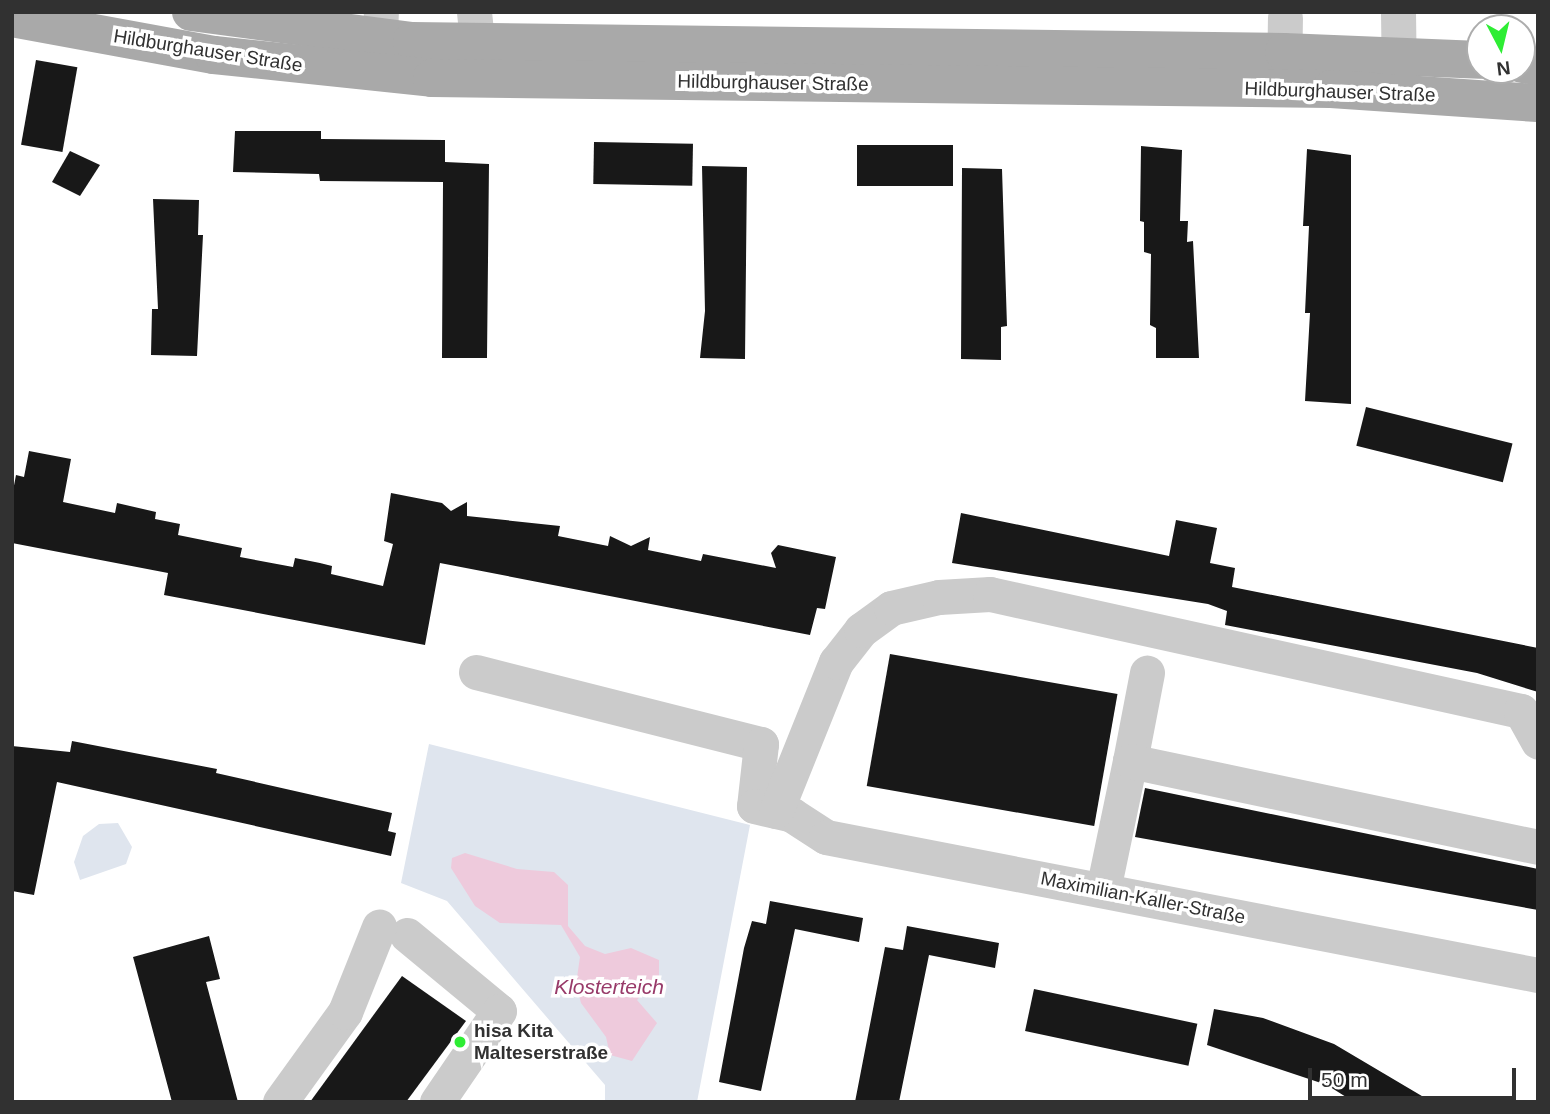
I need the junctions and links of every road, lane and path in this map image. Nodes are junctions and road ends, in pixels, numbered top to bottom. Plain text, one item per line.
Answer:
1 (191, 12) edge
2 (1398, 12) edge
3 (12, 18) edge
4 (269, 18) edge
5 (380, 25) edge
6 (475, 27) edge
7 (769, 46) junction
8 (1284, 53) junction
9 (1466, 62) edge
10 (1399, 74) junction
11 (1466, 77) edge
12 (768, 83) junction
13 (476, 672) dead end
14 (1147, 673) dead end
15 (1538, 742) edge
16 (1130, 761) junction
17 (774, 811) junction
18 (1538, 847) edge
19 (1103, 890) junction
20 (1538, 975) edge
21 (280, 1102) edge
22 (437, 1102) edge

1 - 4 main road, Hildburghauser Straße
2 - 10 street
3 - 12 main road, Hildburghauser Straße
4 - 5 main road, Hildburghauser Straße
5 - 6 main road, Hildburghauser Straße
6 - 7 main road, Hildburghauser Straße
7 - 8 main road, Hildburghauser Straße
7 - 12 street
8 - 10 main road, Hildburghauser Straße
8 - 12 main road, Hildburghauser Straße
9 - 10 main road, Hildburghauser Straße
10 - 11 main road, Hildburghauser Straße
13 - 17 street
14 - 16 street
15 - 17 street
16 - 18 street
16 - 19 street
17 - 19 street, Maximilian-Kaller-Straße
19 - 20 street, Maximilian-Kaller-Straße
21 - 22 street

